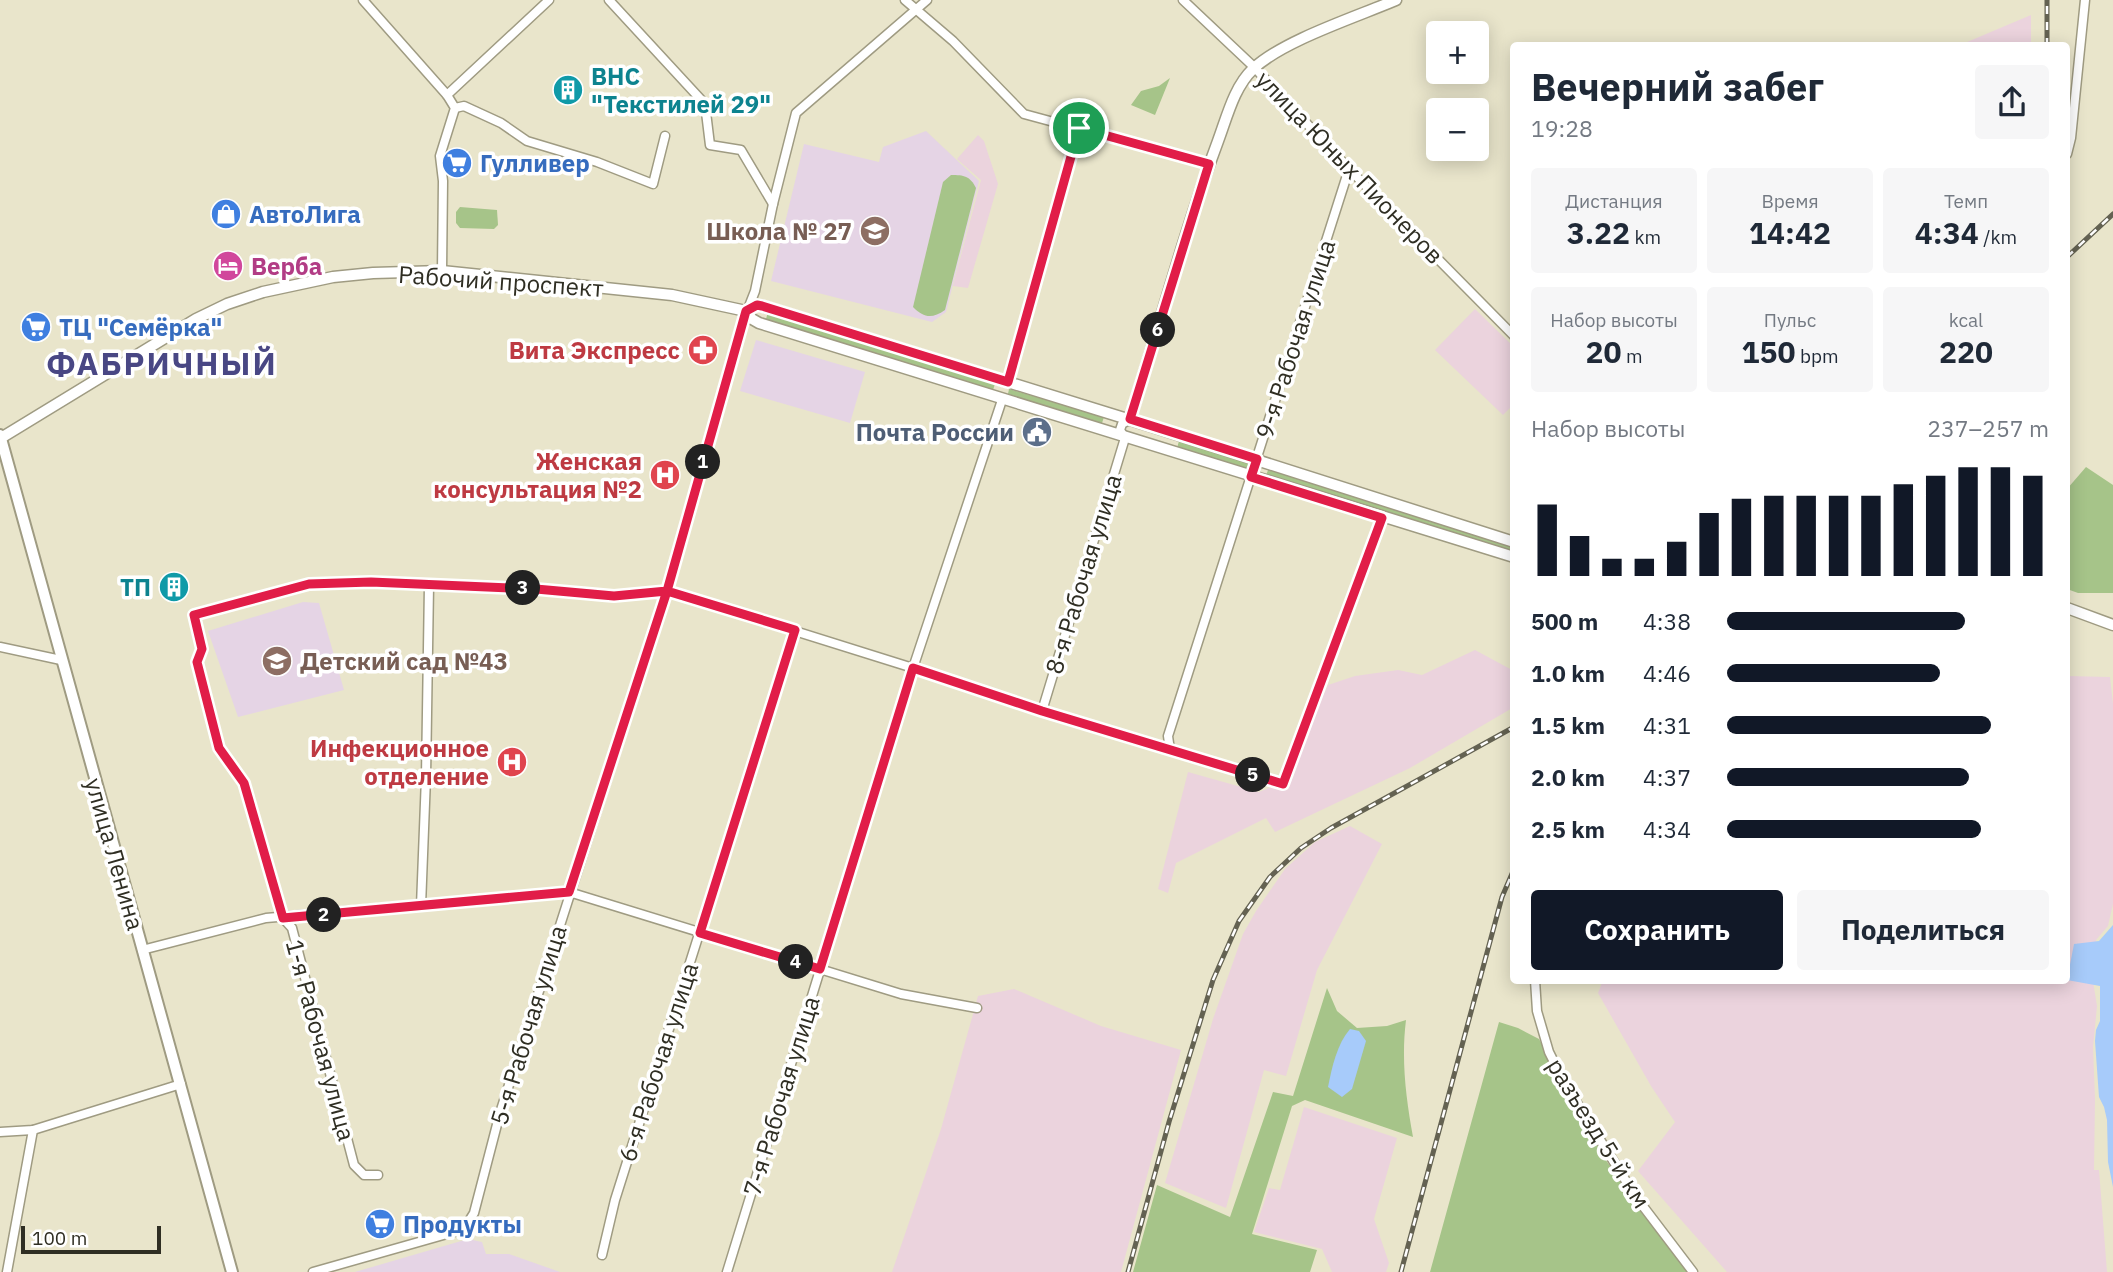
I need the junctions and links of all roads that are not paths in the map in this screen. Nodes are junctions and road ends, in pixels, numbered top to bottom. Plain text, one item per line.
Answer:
1 (363, 0) edge
2 (550, 0) edge
3 (609, 0) edge
4 (905, 0) edge
5 (927, 0) edge
6 (1183, 0) edge
7 (1396, 0) edge
8 (2085, 0) edge
9 (914, 10) junction
10 (1254, 67) junction
11 (447, 95) junction
12 (455, 108) junction
13 (1079, 128) junction
14 (665, 136) dead end
15 (2070, 142) edge
16 (1209, 164) junction
17 (1349, 169) junction
18 (773, 204) junction
19 (442, 271) junction
20 (746, 311) junction
21 (1510, 332) edge
22 (1008, 382) junction
23 (1002, 400) junction
24 (1135, 421) junction
25 (0, 437) edge
26 (1130, 439) junction
27 (1257, 459) junction
28 (1251, 477) junction
29 (1382, 518) junction
30 (1510, 541) edge
31 (1510, 556) edge
32 (429, 585) junction
33 (667, 591) junction
34 (2070, 610) edge
35 (2113, 625) edge
36 (795, 630) junction
37 (0, 647) edge
38 (61, 660) junction
39 (913, 668) junction
40 (1042, 711) junction
41 (1170, 750) junction
42 (569, 892) junction
43 (421, 906) junction
44 (283, 918) junction
45 (700, 933) junction
46 (142, 950) junction
47 (820, 969) junction
48 (1535, 984) edge
49 (977, 1008) dead end
50 (181, 1084) junction
51 (33, 1130) junction
52 (0, 1132) edge
53 (378, 1175) dead end
54 (602, 1255) dead end
55 (7, 1272) edge
56 (232, 1272) edge
57 (313, 1272) edge
58 (727, 1272) edge
59 (1693, 1272) edge

1 - 11 street
2 - 11 street
3 - 18 street
4 - 9 street
5 - 9 street, 5-я Рабочая улица
6 - 10 street, улица Юных Пионеров
7 - 10 street
8 - 15 street
9 - 13 street
9 - 18 street, 5-я Рабочая улица
10 - 16 street
10 - 17 street, улица Юных Пионеров
11 - 12 street
12 - 14 street
12 - 19 street
13 - 16 street
13 - 22 street
16 - 24 street
17 - 21 street, улица Юных Пионеров
17 - 27 street, 9-я Рабочая улица
18 - 20 street, 5-я Рабочая улица
19 - 20 street, Рабочий проспект
19 - 25 street, Рабочий проспект
20 - 22 street, Рабочий проспект
20 - 23 street, Рабочий проспект
20 - 33 street, 5-я Рабочая улица
22 - 24 street, Рабочий проспект
23 - 26 street, Рабочий проспект
23 - 39 street, 7-я Рабочая улица
24 - 26 street
24 - 26 street
24 - 27 street, Рабочий проспект
25 - 38 main road, улица Ленина
26 - 28 street, Рабочий проспект
26 - 40 street, 8-я Рабочая улица
27 - 28 street, 9-я Рабочая улица
27 - 30 street, Рабочий проспект
28 - 29 street, Рабочий проспект
28 - 41 street, 9-я Рабочая улица
29 - 31 street, Рабочий проспект
29 - 41 street
32 - 33 street
32 - 43 street
32 - 44 street, 1-я Рабочая улица
33 - 36 street
33 - 42 street, 5-я Рабочая улица
34 - 35 street
36 - 39 street
36 - 45 street, 6-я Рабочая улица
37 - 38 street
38 - 46 main road, улица Ленина
39 - 40 street
39 - 47 street, 7-я Рабочая улица
40 - 41 street
42 - 43 street
42 - 45 street
42 - 57 street, 5-я Рабочая улица
43 - 44 street
44 - 46 street
44 - 53 street, 1-я Рабочая улица
45 - 47 street
45 - 54 street, 6-я Рабочая улица
46 - 50 main road, улица Ленина
47 - 49 street
47 - 58 street, 7-я Рабочая улица
48 - 59 street, разъезд 5-й км
50 - 51 street
50 - 56 main road, улица Ленина
51 - 52 street
51 - 55 street

